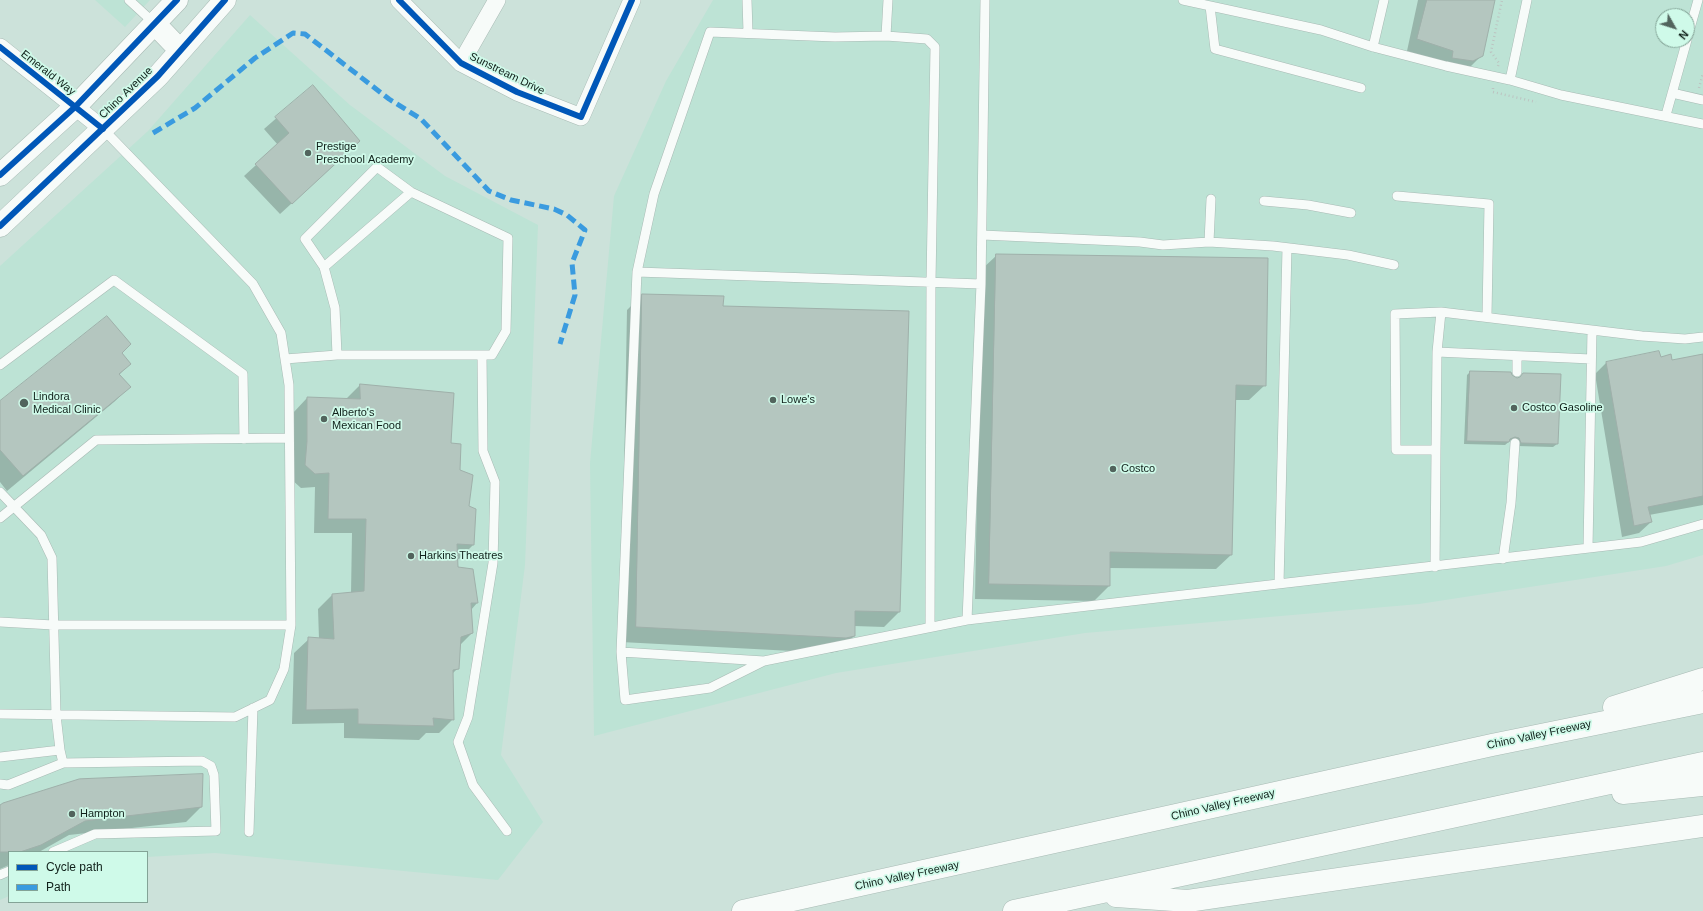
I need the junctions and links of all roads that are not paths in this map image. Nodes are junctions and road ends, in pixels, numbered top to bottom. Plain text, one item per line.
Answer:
1 (129, 0) edge
2 (177, 0) edge
3 (224, 0) edge
4 (400, 0) edge
5 (497, 0) edge
6 (632, 0) edge
7 (747, 0) edge
8 (888, 0) edge
9 (985, 0) edge
10 (1183, 0) edge
11 (1384, 0) edge
12 (1527, 0) edge
13 (1698, 0) edge
14 (1210, 6) junction
15 (1695, 11) edge
16 (155, 24) junction
17 (748, 32) junction
18 (886, 36) junction
19 (1373, 46) junction
20 (0, 48) edge
21 (1684, 48) edge
22 (180, 50) junction
23 (461, 63) junction
24 (1510, 80) junction
25 (1361, 88) dead end
26 (1672, 93) junction
27 (1703, 100) edge
28 (75, 107) junction
29 (1666, 115) junction
30 (1703, 124) edge
31 (103, 129) junction
32 (0, 175) edge
33 (412, 192) junction
34 (1397, 196) dead end
35 (1211, 199) dead end
36 (1264, 201) dead end
37 (1351, 213) dead end
38 (0, 226) edge
39 (982, 235) junction
40 (1209, 242) junction
41 (1287, 248) junction
42 (1394, 265) dead end
43 (324, 267) junction
44 (637, 272) junction
45 (931, 282) junction
46 (981, 284) junction
47 (1441, 312) junction
48 (1487, 316) junction
49 (1592, 330) junction
50 (1703, 337) edge
51 (1437, 352) junction
52 (337, 355) junction
53 (482, 355) junction
54 (1517, 356) junction
55 (285, 359) junction
56 (1591, 359) junction
57 (0, 365) edge
58 (1517, 372) dead end
59 (289, 438) junction
60 (244, 439) junction
61 (1515, 443) dead end
62 (1436, 450) junction
63 (0, 492) edge
64 (12, 507) junction
65 (0, 518) edge
66 (1703, 524) edge
67 (1588, 548) junction
68 (1503, 559) junction
69 (1435, 567) junction
70 (1279, 584) junction
71 (967, 620) junction
72 (0, 622) edge
73 (53, 625) junction
74 (291, 625) junction
75 (930, 627) junction
76 (621, 652) junction
77 (764, 661) junction
78 (1703, 679) edge
79 (1703, 702) edge
80 (253, 708) junction
81 (0, 714) edge
82 (56, 715) junction
83 (1492, 744) junction
84 (60, 750) junction
85 (0, 757) edge
86 (63, 763) junction
87 (1703, 763) edge
88 (0, 784) edge
89 (1703, 785) edge
90 (1523, 803) junction
91 (1703, 826) edge
92 (507, 831) dead end
93 (249, 832) dead end
94 (55, 851) edge
95 (1091, 894) junction
96 (743, 911) edge
97 (1014, 911) edge

1 - 16 lane
2 - 16 main road
3 - 22 main road, Chino Avenue
4 - 23 street, Sunstream Drive
5 - 23 street
6 - 23 street, Sunstream Drive
7 - 17 lane
8 - 18 lane
9 - 39 lane
10 - 14 lane
11 - 19 lane
12 - 24 lane
13 - 15 lane
14 - 19 lane
14 - 25 lane
16 - 22 main road
16 - 28 main road
17 - 18 lane
17 - 44 lane
18 - 45 lane
19 - 24 lane
20 - 28 street, Emerald Way
21 - 26 lane
22 - 31 main road, Chino Avenue
24 - 29 lane
26 - 27 lane
26 - 29 lane
28 - 31 street, Emerald Way
28 - 32 main road
29 - 30 lane
31 - 38 main road, Chino Avenue
31 - 55 lane
33 - 43 lane
33 - 43 lane
33 - 53 lane
34 - 48 lane
35 - 40 lane
36 - 37 lane
39 - 40 lane
39 - 46 lane
40 - 41 lane
41 - 42 lane
41 - 70 lane
43 - 52 lane
44 - 45 lane
44 - 76 lane
45 - 46 lane
45 - 75 lane
46 - 71 lane
47 - 48 lane
47 - 51 lane
47 - 62 lane
48 - 49 lane
49 - 50 lane
49 - 56 lane
51 - 54 lane
51 - 62 lane
52 - 53 lane
52 - 55 lane
53 - 92 lane
54 - 56 lane
54 - 58 lane
55 - 59 lane
56 - 67 lane
57 - 60 lane
59 - 60 lane
59 - 74 lane
60 - 64 lane
61 - 68 lane
62 - 69 lane
63 - 64 lane
64 - 65 lane
64 - 73 lane
66 - 67 lane
67 - 68 lane
68 - 69 lane
69 - 70 lane
70 - 71 lane
71 - 75 lane
72 - 73 lane
73 - 74 lane
73 - 82 lane
74 - 80 lane
75 - 77 lane
76 - 77 lane
76 - 77 lane
78 - 83 main road
79 - 83 main road, Chino Valley Freeway
80 - 82 lane
80 - 93 lane
81 - 82 lane
82 - 84 lane
83 - 96 main road, Chino Valley Freeway
84 - 85 lane
84 - 86 lane
86 - 88 lane
86 - 94 lane
87 - 90 main road
89 - 90 main road
90 - 95 main road
91 - 95 main road
95 - 97 main road

